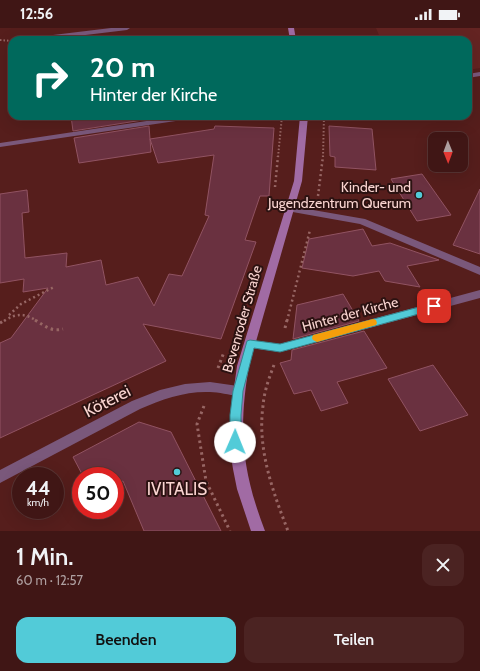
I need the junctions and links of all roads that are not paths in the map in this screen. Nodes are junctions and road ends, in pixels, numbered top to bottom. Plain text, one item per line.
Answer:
1 (59, 28) edge
2 (127, 28) edge
3 (61, 36) joint
4 (169, 120) edge
5 (304, 120) edge
6 (0, 145) edge
7 (290, 208) junction
8 (480, 271) edge
9 (480, 294) edge
10 (250, 344) junction
11 (238, 391) junction
12 (0, 477) edge
13 (258, 531) edge

1 - 3 street
2 - 3 street
4 - 6 street
5 - 7 main road, Bevenroder Straße
7 - 8 street
7 - 10 main road, Bevenroder Straße
9 - 10 street, Hinter der Kirche
10 - 11 main road, Bevenroder Straße
11 - 12 street, Köterei
11 - 13 main road, Bevenroder Straße

